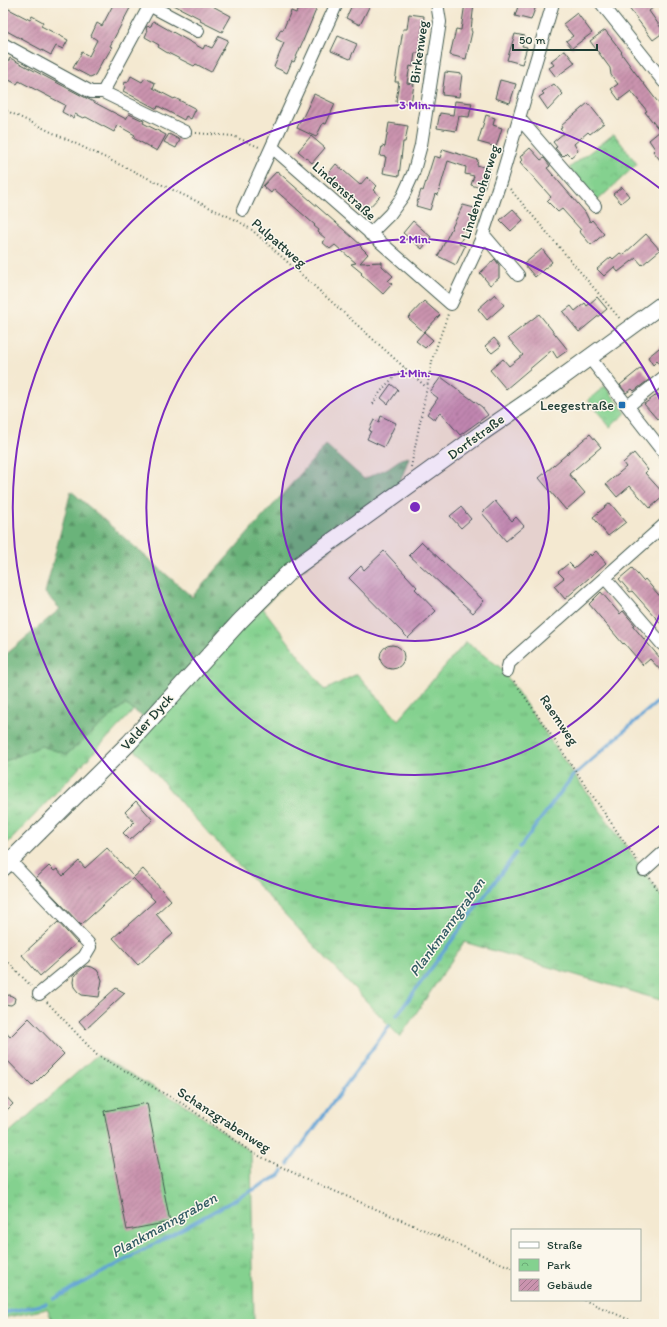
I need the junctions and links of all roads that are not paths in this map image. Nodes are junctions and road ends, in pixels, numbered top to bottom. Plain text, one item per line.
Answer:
1 (337, 3) edge
2 (437, 3) edge
3 (553, 3) edge
4 (601, 3) edge
5 (150, 4) edge
6 (198, 31) dead end
7 (3, 44) edge
8 (664, 82) edge
9 (102, 92) junction
10 (519, 118) junction
11 (185, 132) road end
12 (272, 147) junction
13 (594, 206) dead end
14 (243, 210) dead end
15 (370, 234) junction
16 (483, 234) junction
17 (518, 275) dead end
18 (664, 303) edge
19 (451, 304) joint
20 (589, 357) junction
21 (664, 377) edge
22 (628, 406) junction
23 (664, 453) edge
24 (664, 525) edge
25 (289, 572) joint
26 (605, 578) junction
27 (662, 644) dead end
28 (507, 671) road end
29 (664, 852) edge
30 (7, 865) edge
31 (644, 870) road end
32 (39, 994) road end

1 - 12 street
2 - 15 street, Birkenweg
3 - 10 street, Lindenhoherweg
4 - 8 street
5 - 6 street
5 - 9 street
7 - 9 street
9 - 11 street
10 - 13 street
10 - 16 street, Lindenhoherweg
12 - 14 street
12 - 15 street, Lindenstraße
15 - 19 street, Lindenstraße
16 - 17 street
16 - 19 street, Lindenhoherweg
18 - 20 main road, Dorfstraße
20 - 22 street
20 - 25 main road, Dorfstraße
21 - 22 street
22 - 23 street
24 - 26 street
25 - 30 main road, Velder Dyck
26 - 27 street
26 - 28 street
29 - 31 street
30 - 32 street

